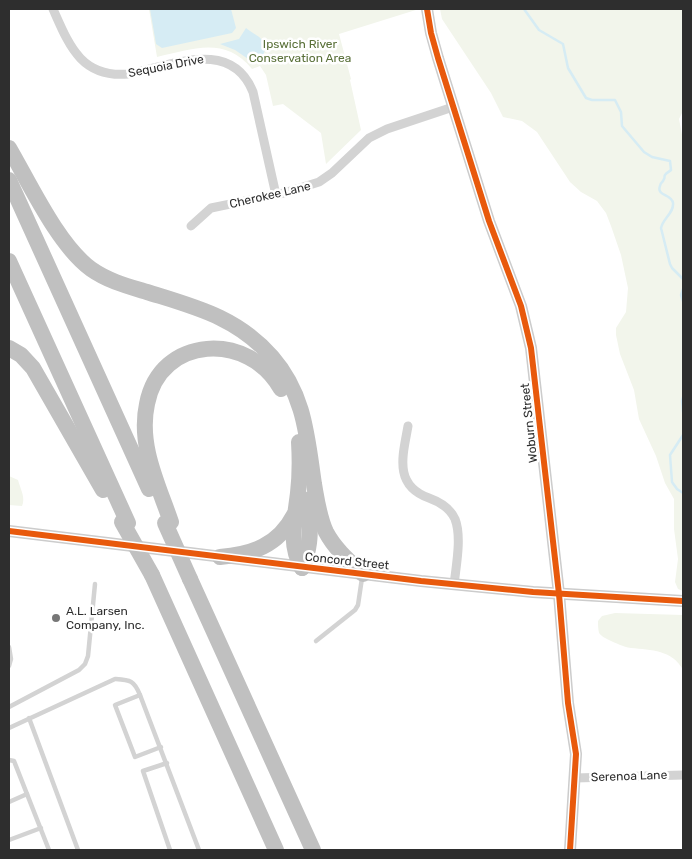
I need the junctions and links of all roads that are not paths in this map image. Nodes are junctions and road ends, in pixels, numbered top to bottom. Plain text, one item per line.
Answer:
1 (53, 9) edge
2 (427, 9) edge
3 (453, 107) junction
4 (9, 148) edge
5 (9, 180) edge
6 (276, 195) junction
7 (191, 226) dead end
8 (9, 261) edge
9 (9, 348) edge
10 (408, 426) dead end
11 (311, 459) junction
12 (294, 513) junction
13 (125, 522) junction
14 (168, 523) junction
15 (9, 531) edge
16 (220, 557) junction
17 (302, 568) junction
18 (363, 574) junction
19 (95, 584) dead end
20 (454, 584) junction
21 (559, 594) junction
22 (683, 601) edge
23 (316, 640) dead end
24 (9, 647) edge
25 (9, 666) edge
26 (140, 694) junction
27 (9, 708) edge
28 (29, 718) junction
29 (9, 728) edge
30 (161, 747) junction
31 (9, 760) edge
32 (167, 763) junction
33 (683, 775) edge
34 (575, 778) junction
35 (27, 794) junction
36 (9, 802) edge
37 (41, 828) junction
38 (9, 840) edge
39 (49, 850) edge
40 (78, 850) edge
41 (170, 850) edge
42 (199, 850) edge
43 (276, 850) edge
44 (313, 850) edge
45 (570, 850) edge

1 - 6 street, Sequoia Drive
2 - 3 street, Woburn Street
3 - 6 street, Cherokee Lane
3 - 21 street, Woburn Street
4 - 11 highway
5 - 14 highway
6 - 7 street, Cherokee Lane
8 - 13 highway
9 - 13 highway
10 - 20 street
11 - 17 highway
11 - 18 highway
12 - 14 highway
12 - 16 highway
12 - 17 highway
13 - 43 highway, bridge
14 - 44 highway, bridge
15 - 16 street, Concord Street
16 - 17 street, Concord Street
17 - 18 street, Concord Street
18 - 20 street, Concord Street
18 - 23 lane
19 - 27 lane
20 - 21 street, Concord Street
21 - 22 street, Concord Street
21 - 34 street, Woburn Street
24 - 25 lane
26 - 28 lane
26 - 30 lane
26 - 30 lane
28 - 29 lane
28 - 40 lane
30 - 32 lane
31 - 35 lane
32 - 41 lane
32 - 42 lane
33 - 34 street, Serenoa Lane
34 - 45 street, Woburn Street
35 - 36 lane
35 - 37 lane
37 - 38 lane
37 - 39 lane

